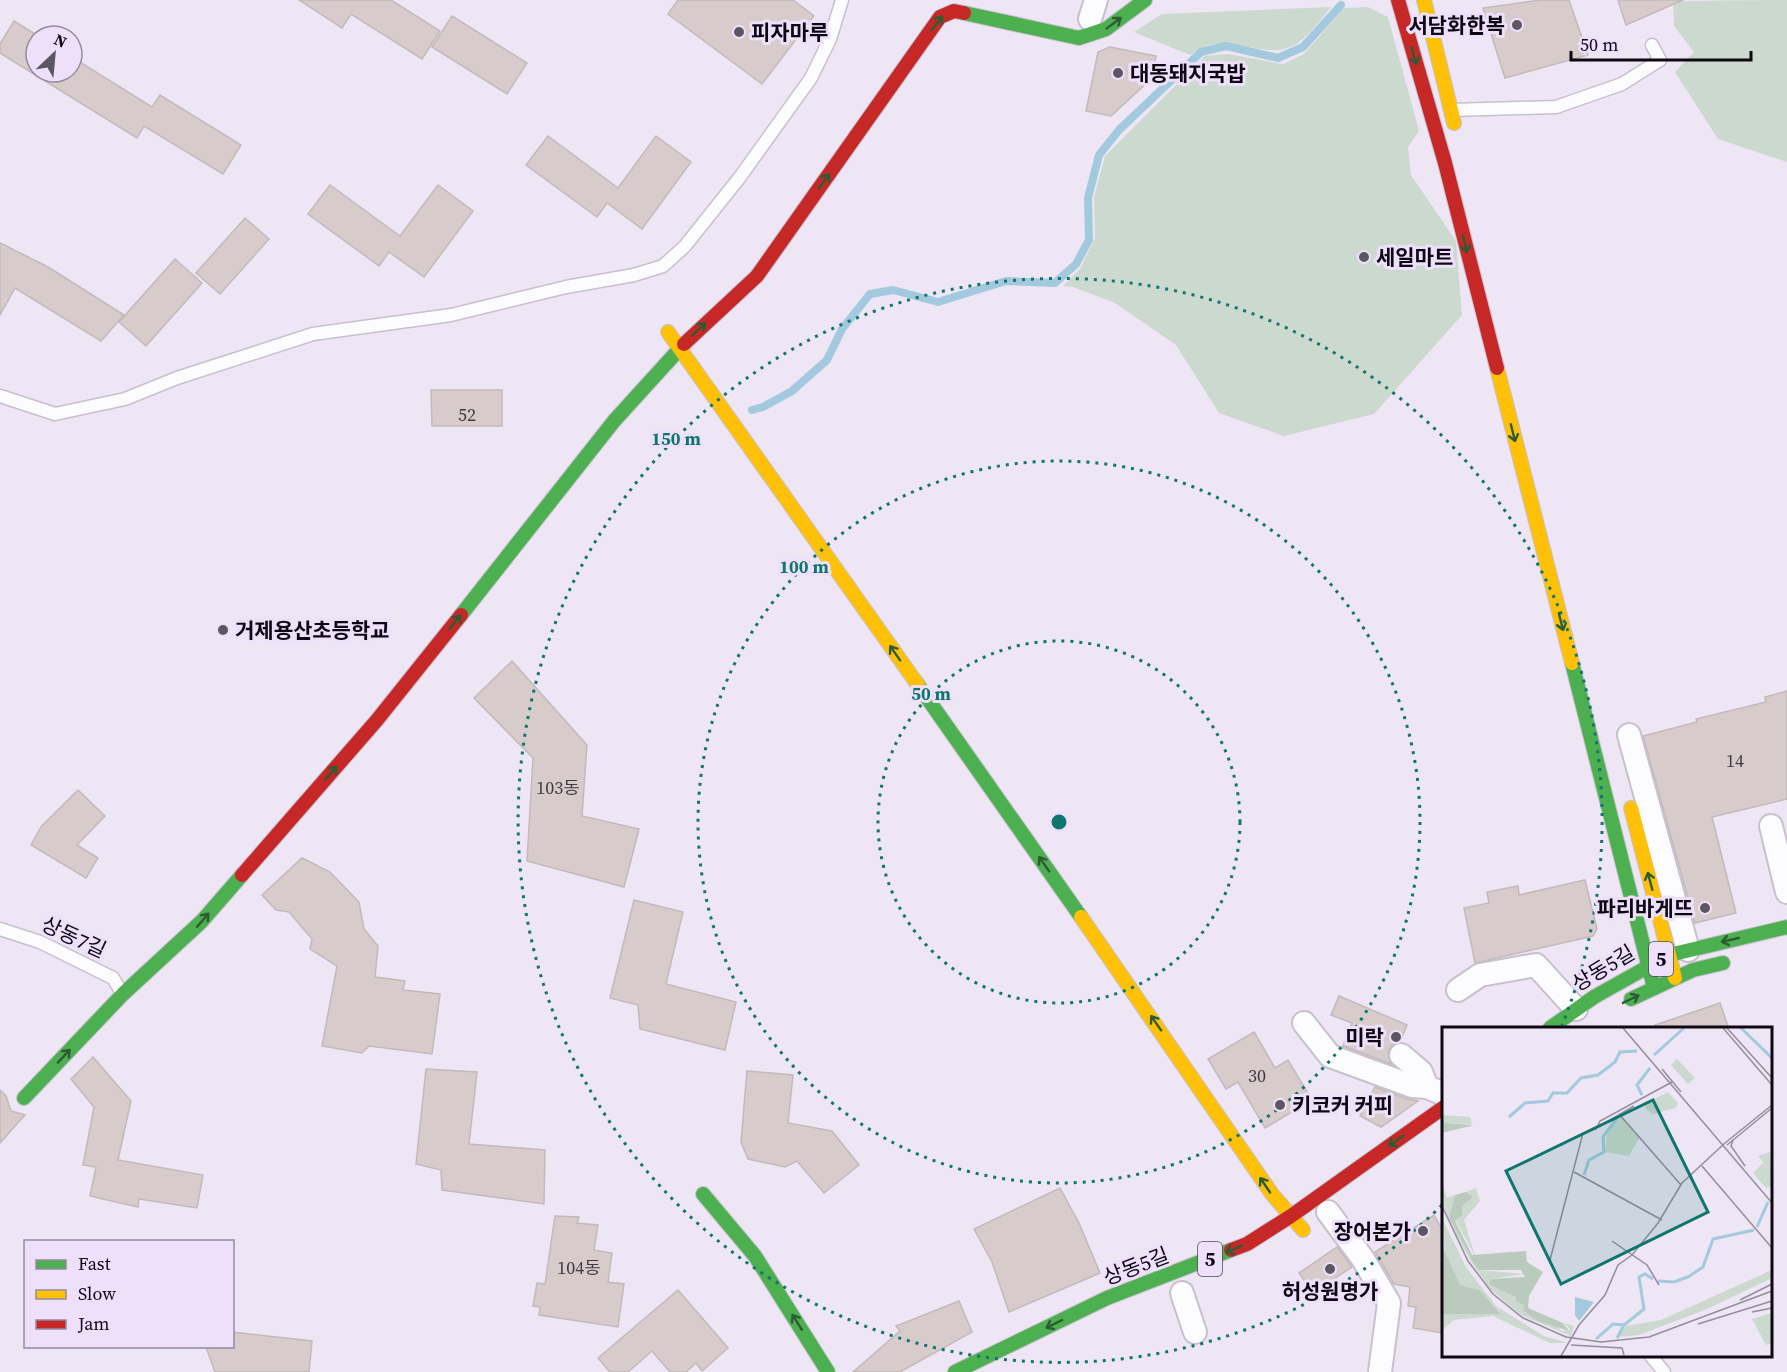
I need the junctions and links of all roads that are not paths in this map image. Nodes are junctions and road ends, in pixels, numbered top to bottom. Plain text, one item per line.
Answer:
1 (842, 0) edge
2 (1145, 0) edge
3 (1398, 0) edge
4 (1424, 0) edge
5 (1091, 16) edge
6 (1652, 45) dead end
7 (1451, 110) junction
8 (1458, 139) dead end
9 (668, 331) dead end
10 (678, 348) junction
11 (662, 358) junction
12 (676, 375) dead end
13 (0, 396) edge
14 (1629, 735) dead end
15 (1627, 792) dead end
16 (1771, 825) dead end
17 (1787, 892) edge
18 (1787, 927) edge
19 (0, 929) edge
20 (1679, 953) junction
21 (1735, 960) dead end
22 (1648, 965) junction
23 (1675, 978) junction
24 (1654, 988) junction
25 (1458, 990) dead end
26 (123, 994) junction
27 (1615, 1007) dead end
28 (1576, 1010) junction
29 (1304, 1023) dead end
30 (1553, 1027) edge
31 (1401, 1055) dead end
32 (1435, 1090) edge
33 (24, 1098) dead end
34 (1442, 1108) edge
35 (703, 1194) dead end
36 (1261, 1213) dead end
37 (700, 1214) dead end
38 (1291, 1216) junction
39 (1320, 1218) junction
40 (1280, 1235) junction
41 (729, 1247) dead end
42 (1182, 1293) dead end
43 (1195, 1332) dead end
44 (1652, 1357) edge
45 (828, 1372) edge
46 (955, 1372) edge
47 (1380, 1372) edge
48 (1664, 1372) edge

1 - 13 lane
5 -> 2 street
3 -> 22 street
4 - 7 street
10 -> 5 street
6 - 7 lane
7 - 8 street
9 - 10 street
10 - 11 street
38 -> 10 street
11 - 12 street
26 -> 11 street
14 - 20 street
20 -> 15 street
16 - 17 street
18 -> 20 street, 상동5길 / 5
19 - 26 lane, 상동7길
20 - 22 street, 상동5길 / 5
20 - 23 street
21 - 23 street, 상동5길 / 5
22 - 24 street
22 - 28 street, 상동5길 / 5
23 - 24 street, 상동5길 / 5
27 -> 24 street, 상동5길 / 5
25 - 28 street
33 -> 26 street
28 - 30 street, 상동5길 / 5
29 - 32 street
31 - 32 street
34 -> 38 street, 상동5길 / 5
45 -> 35 street
36 - 40 street
37 - 41 street
38 - 39 street
38 - 40 street, 상동5길 / 5
39 - 40 street, 상동5길 / 5
39 - 47 street
40 -> 46 street, 상동5길 / 5
42 - 43 street
44 - 48 lane

